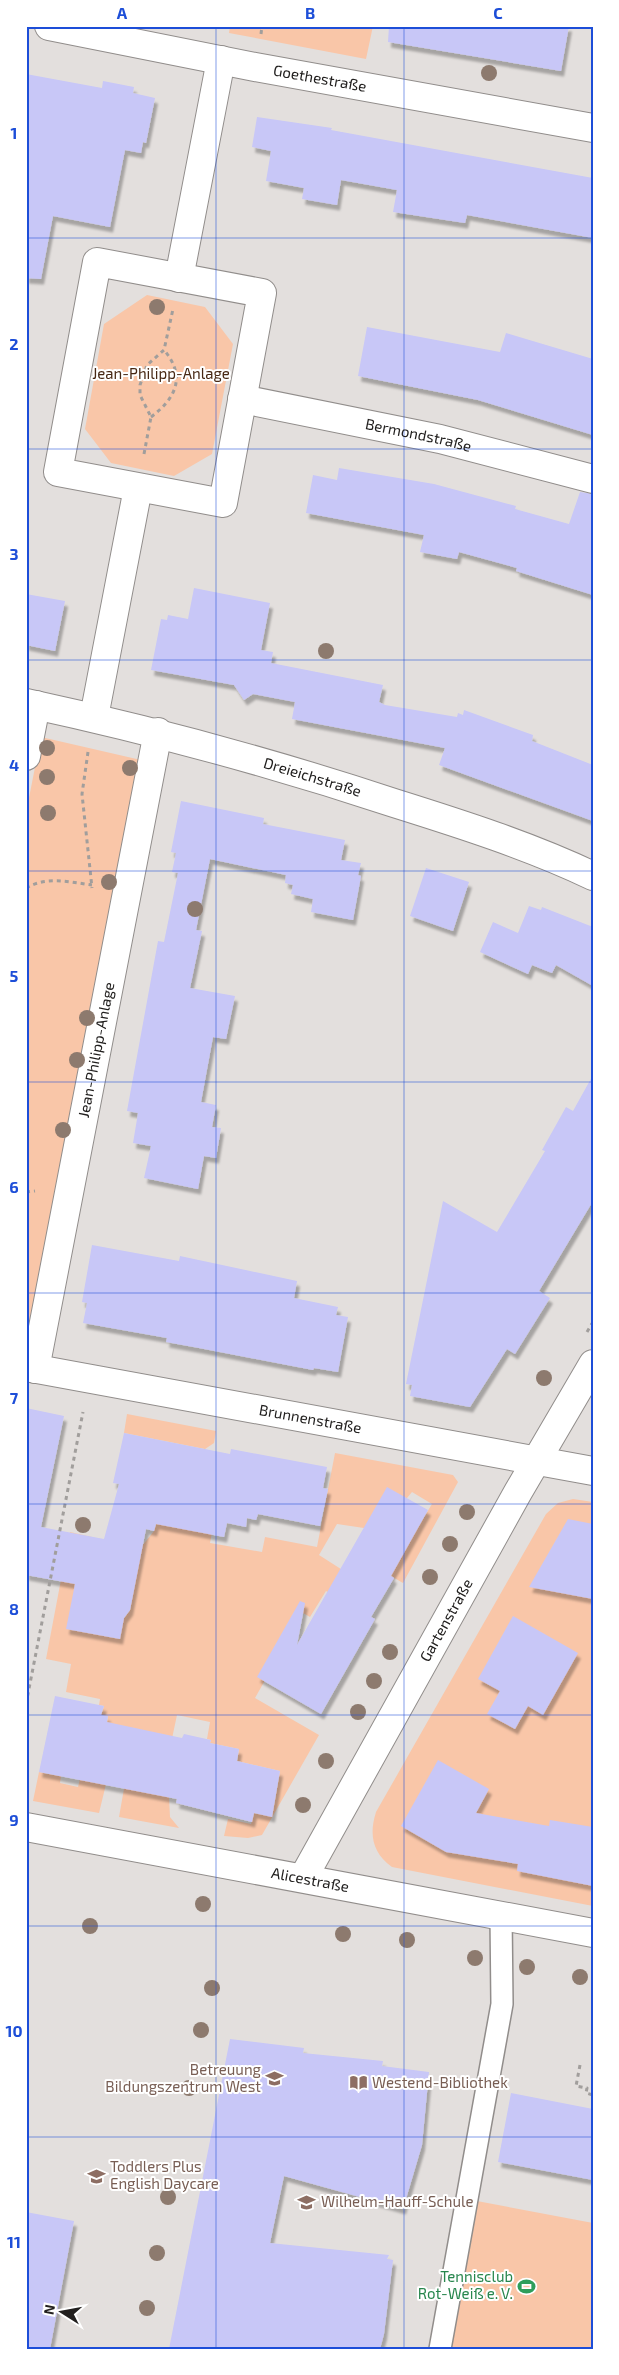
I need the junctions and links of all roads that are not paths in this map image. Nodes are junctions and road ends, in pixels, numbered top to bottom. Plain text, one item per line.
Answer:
1 (49, 26) edge
2 (221, 60) junction
3 (593, 128) edge
4 (177, 289) junction
5 (242, 399) junction
6 (593, 479) edge
7 (138, 488) junction
8 (31, 704) edge
9 (94, 717) junction
10 (158, 732) junction
11 (26, 756) edge
12 (593, 876) edge
13 (593, 1364) edge
14 (30, 1368) edge
15 (536, 1460) junction
16 (593, 1471) edge
17 (26, 1828) edge
18 (303, 1878) junction
19 (501, 1916) junction
20 (593, 1933) edge
21 (440, 2349) edge

1 - 2 street, Goethestraße
2 - 3 street, Goethestraße
2 - 4 street
4 - 5 street
4 - 7 street
5 - 6 street, Bermondstraße
5 - 7 street
7 - 9 street
8 - 9 street, Dreieichstraße
8 - 11 street
9 - 10 street, Dreieichstraße
10 - 12 street, Dreieichstraße
10 - 14 street, Jean-Philipp-Anlage
13 - 15 street, Gartenstraße
14 - 15 street, Brunnenstraße
15 - 16 street, Brunnenstraße
15 - 18 street, Gartenstraße
17 - 18 street, Alicestraße
18 - 19 street, Alicestraße
19 - 20 street, Alicestraße
19 - 21 lane

